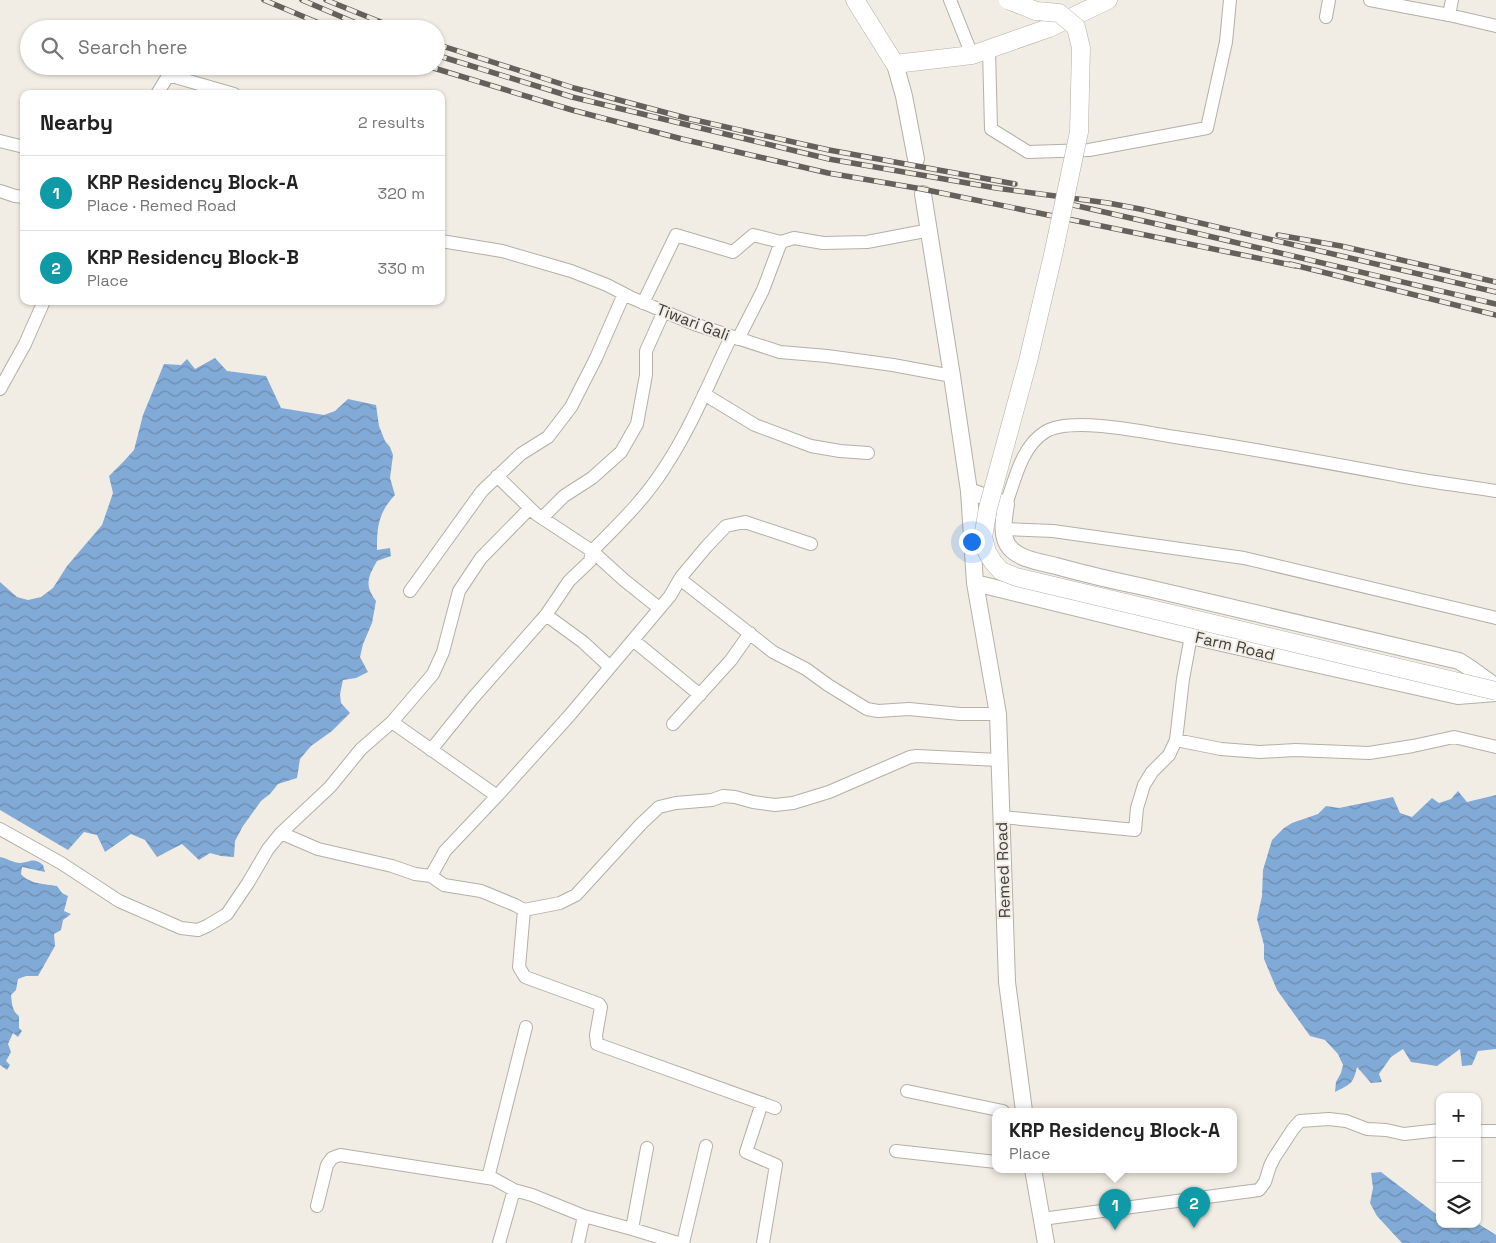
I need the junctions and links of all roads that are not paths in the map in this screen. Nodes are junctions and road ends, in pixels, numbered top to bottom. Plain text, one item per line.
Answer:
1 (855, 0) edge
2 (950, 0) edge
3 (1008, 0) edge
4 (1230, 0) edge
5 (1329, 0) edge
6 (1370, 0) edge
7 (1452, 0) edge
8 (1103, 3) edge
9 (1449, 14) junction
10 (1326, 17) dead end
11 (1496, 26) edge
12 (989, 49) junction
13 (972, 55) junction
14 (895, 64) junction
15 (169, 75) edge
16 (182, 75) edge
17 (159, 90) edge
18 (223, 90) edge
19 (0, 142) edge
20 (20, 146) edge
21 (916, 159) dead end
22 (0, 191) edge
23 (923, 194) dead end
24 (20, 196) edge
25 (930, 230) junction
26 (445, 242) edge
27 (781, 242) junction
28 (624, 294) junction
29 (643, 303) junction
30 (42, 305) edge
31 (664, 311) junction
32 (734, 338) junction
33 (952, 376) junction
34 (0, 389) edge
35 (704, 394) junction
36 (868, 453) dead end
37 (496, 476) junction
38 (1496, 491) edge
39 (969, 492) junction
40 (1006, 504) junction
41 (530, 508) junction
42 (542, 518) junction
43 (1004, 529) junction
44 (811, 544) dead end
45 (592, 552) junction
46 (680, 579) junction
47 (975, 583) junction
48 (410, 591) dead end
49 (659, 608) junction
50 (546, 614) junction
51 (1496, 618) edge
52 (750, 633) junction
53 (1191, 636) junction
54 (633, 640) junction
55 (610, 667) junction
56 (1496, 690) edge
57 (700, 695) junction
58 (998, 714) junction
59 (392, 722) junction
60 (673, 724) dead end
61 (1176, 740) junction
62 (1496, 747) edge
63 (431, 750) junction
64 (999, 760) junction
65 (497, 796) junction
66 (1002, 817) junction
67 (0, 829) edge
68 (281, 833) junction
69 (431, 876) junction
70 (524, 910) junction
71 (526, 1027) dead end
72 (907, 1091) dead end
73 (762, 1103) junction
74 (775, 1108) dead end
75 (1024, 1108) edge
76 (992, 1109) edge
77 (1436, 1130) edge
78 (1481, 1130) edge
79 (1496, 1131) edge
80 (706, 1146) dead end
81 (647, 1148) dead end
82 (896, 1151) dead end
83 (992, 1162) edge
84 (1034, 1173) edge
85 (488, 1178) junction
86 (514, 1190) junction
87 (317, 1206) dead end
88 (584, 1216) junction
89 (1042, 1219) junction
90 (632, 1228) junction
91 (499, 1243) edge
92 (578, 1243) edge
93 (678, 1243) edge
94 (683, 1243) edge
95 (763, 1243) edge
96 (1046, 1243) edge

1 - 14 main road
2 - 13 street
3 - 56 main road, bridge
4 - 12 street
5 - 10 street
6 - 9 street
7 - 9 street
8 - 12 main road
9 - 11 street
12 - 13 main road
13 - 14 main road
14 - 21 street
15 - 17 street
16 - 18 street
19 - 20 street
22 - 24 street
23 - 25 street, Remed Road
25 - 27 street
25 - 33 street, Remed Road
26 - 28 street, Tiwari Gali
27 - 29 street
27 - 32 street
28 - 29 street, Tiwari Gali
28 - 37 street
29 - 31 street, Tiwari Gali
30 - 34 street
31 - 32 street, Tiwari Gali
31 - 42 street
32 - 33 street, Tiwari Gali
32 - 35 street
33 - 39 street, Remed Road
35 - 36 street
35 - 45 street
37 - 41 street
37 - 48 street
38 - 40 street
39 - 40 street
39 - 47 street, Remed Road
40 - 43 street
41 - 42 street
41 - 59 street
42 - 45 street
43 - 51 street
43 - 56 street
44 - 46 street
45 - 49 street
45 - 50 street
46 - 49 street
46 - 52 street
47 - 53 street, Farm Road
47 - 58 street, Remed Road
49 - 54 street
50 - 55 street
50 - 63 street
52 - 57 street
52 - 58 street
53 - 56 street, Farm Road
53 - 61 street
54 - 55 street
54 - 57 street
55 - 65 street
57 - 60 street
58 - 64 street, Remed Road
59 - 63 street
59 - 68 street
61 - 62 street
61 - 66 street
63 - 65 street
64 - 66 street, Remed Road
64 - 70 street
65 - 69 street
66 - 75 street, Remed Road
67 - 68 street
68 - 69 street
69 - 70 street
70 - 73 street
71 - 85 street
72 - 76 street
73 - 74 street
73 - 95 street
77 - 89 street
78 - 79 street
80 - 94 street
81 - 90 street
82 - 83 street
84 - 89 street
85 - 86 street
85 - 87 street
86 - 88 street
86 - 91 street
88 - 90 street
88 - 92 street
89 - 96 street
90 - 93 street

